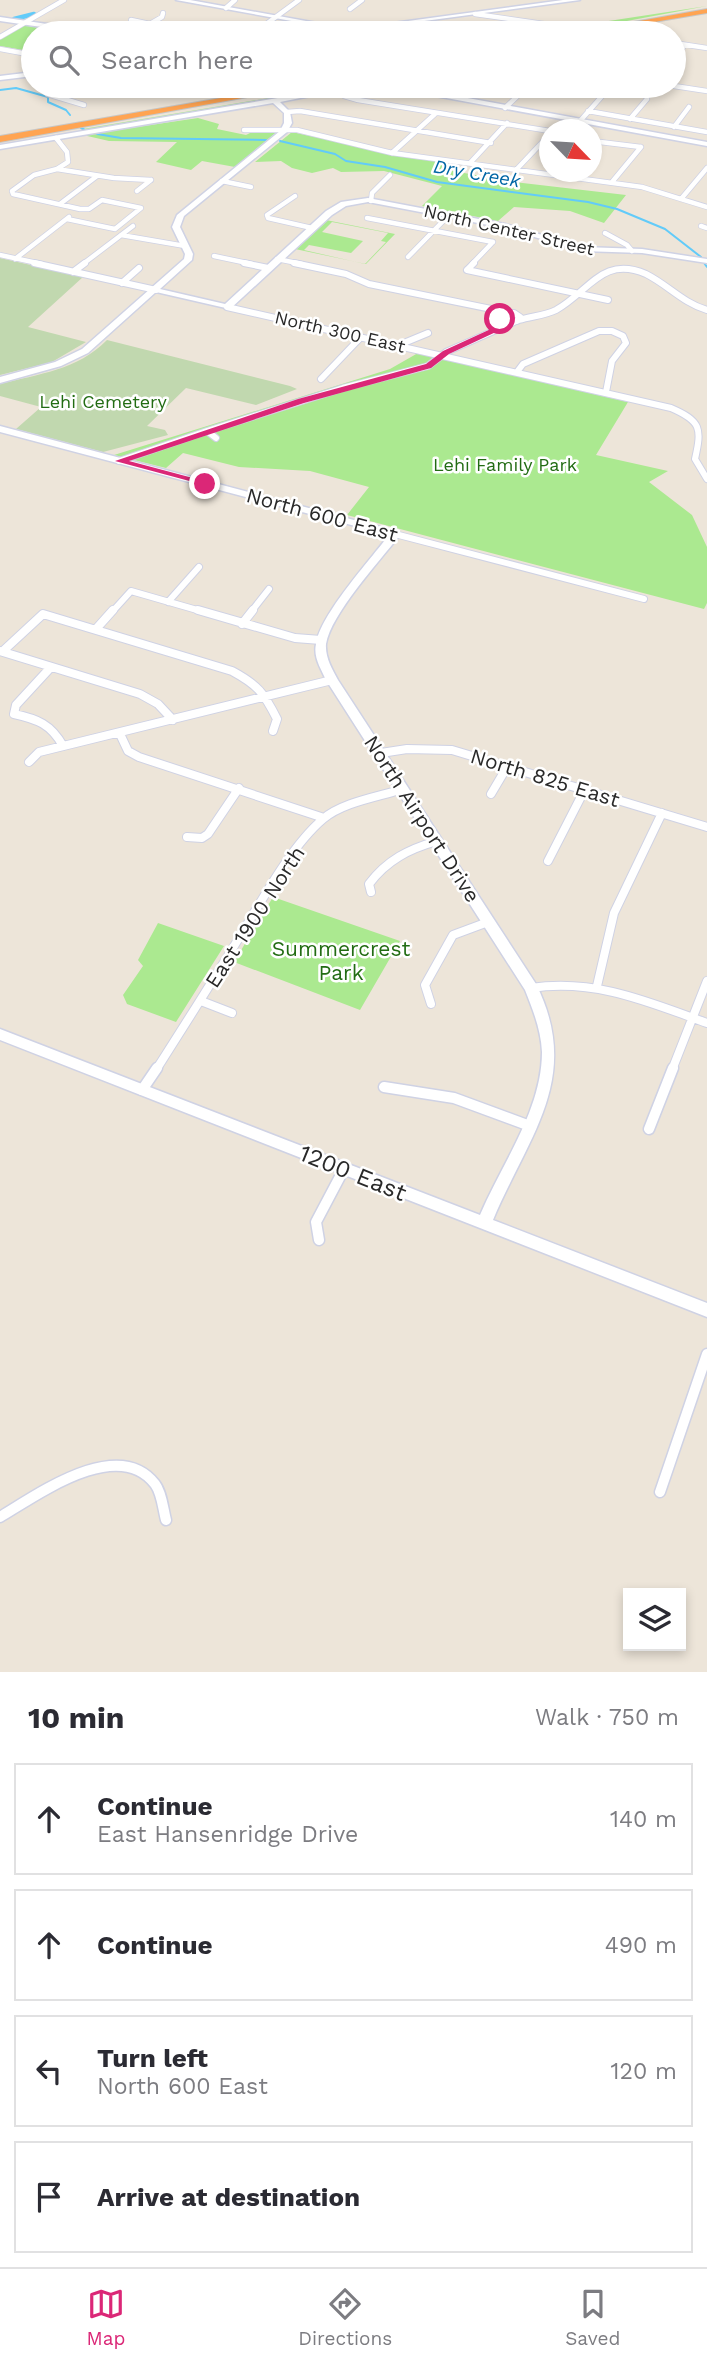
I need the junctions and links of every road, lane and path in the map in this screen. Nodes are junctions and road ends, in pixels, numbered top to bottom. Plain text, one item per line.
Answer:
1 (64, 0) edge
2 (179, 0) edge
3 (235, 0) edge
4 (299, 0) edge
5 (362, 0) edge
6 (577, 0) edge
7 (556, 1) edge
8 (226, 8) junction
9 (350, 9) dead end
10 (707, 11) edge
11 (163, 13) dead end
12 (475, 13) junction
13 (276, 17) junction
14 (707, 18) edge
15 (0, 19) edge
16 (131, 20) dead end
17 (27, 21) edge
18 (136, 21) edge
19 (154, 21) edge
20 (270, 21) edge
21 (295, 21) edge
22 (412, 21) edge
23 (526, 21) edge
24 (658, 21) edge
25 (686, 21) edge
26 (21, 23) edge
27 (21, 24) edge
28 (0, 37) edge
29 (686, 45) edge
30 (707, 48) edge
31 (0, 49) edge
32 (21, 53) edge
33 (21, 75) edge
34 (0, 78) edge
35 (686, 88) edge
36 (707, 91) edge
37 (59, 98) edge
38 (189, 98) edge
39 (236, 98) edge
40 (292, 98) edge
41 (351, 98) edge
42 (453, 98) edge
43 (515, 98) edge
44 (600, 98) edge
45 (647, 99) dead end
46 (275, 101) junction
47 (84, 106) dead end
48 (689, 107) dead end
49 (505, 108) junction
50 (588, 111) junction
51 (287, 112) junction
52 (436, 114) junction
53 (568, 119) edge
54 (582, 119) edge
55 (630, 119) junction
56 (507, 123) junction
57 (602, 125) edge
58 (674, 127) junction
59 (0, 129) edge
60 (244, 130) dead end
61 (285, 130) junction
62 (539, 130) edge
63 (416, 132) junction
64 (707, 132) edge
65 (56, 138) junction
66 (0, 139) edge
67 (491, 143) junction
68 (539, 144) edge
69 (602, 144) edge
70 (707, 144) edge
71 (0, 147) edge
72 (392, 153) junction
73 (470, 163) junction
74 (707, 168) edge
75 (57, 169) junction
76 (515, 171) junction
77 (539, 174) edge
78 (390, 175) dead end
79 (97, 176) junction
80 (222, 181) junction
81 (602, 181) edge
82 (612, 182) junction
83 (251, 187) dead end
84 (137, 191) dead end
85 (295, 196) dead end
86 (681, 199) junction
87 (371, 201) junction
88 (60, 204) junction
89 (707, 207) edge
90 (80, 209) junction
91 (449, 215) junction
92 (367, 218) dead end
93 (67, 219) junction
94 (133, 226) dead end
95 (312, 228) junction
96 (435, 230) junction
97 (605, 233) dead end
98 (121, 235) junction
99 (185, 246) junction
100 (632, 251) junction
101 (0, 255) edge
102 (214, 256) dead end
103 (408, 257) dead end
104 (15, 259) junction
105 (277, 259) junction
106 (707, 261) edge
107 (139, 268) dead end
108 (268, 268) junction
109 (73, 272) junction
110 (122, 283) junction
111 (156, 290) junction
112 (578, 293) junction
113 (608, 300) dead end
114 (227, 307) junction
115 (491, 308) junction
116 (707, 310) edge
117 (515, 317) junction
118 (500, 318) junction
119 (496, 330) junction
120 (428, 333) dead end
121 (360, 337) junction
122 (399, 345) junction
123 (444, 355) junction
124 (517, 372) junction
125 (321, 379) dead end
126 (0, 380) edge
127 (606, 392) junction
128 (0, 429) edge
129 (207, 431) junction
130 (216, 438) dead end
131 (119, 461) junction
132 (707, 479) edge
133 (395, 534) junction
134 (199, 567) dead end
135 (269, 589) dead end
136 (644, 599) dead end
137 (168, 602) junction
138 (242, 624) junction
139 (96, 629) junction
140 (321, 644) junction
141 (1, 651) edge
142 (51, 667) junction
143 (332, 680) junction
144 (266, 697) junction
145 (173, 720) junction
146 (273, 731) dead end
147 (120, 734) junction
148 (63, 746) junction
149 (380, 753) junction
150 (29, 762) dead end
151 (507, 767) junction
152 (239, 789) junction
153 (403, 789) junction
154 (584, 791) junction
155 (491, 793) dead end
156 (662, 813) junction
157 (324, 818) junction
158 (707, 827) edge
159 (187, 837) dead end
160 (437, 841) junction
161 (548, 861) dead end
162 (371, 892) dead end
163 (488, 922) junction
164 (707, 981) edge
165 (597, 986) junction
166 (531, 988) junction
167 (201, 1001) junction
168 (431, 1004) dead end
169 (232, 1013) dead end
170 (692, 1018) junction
171 (707, 1023) edge
172 (0, 1034) edge
173 (384, 1087) dead end
174 (142, 1090) junction
175 (530, 1126) junction
176 (649, 1129) dead end
177 (344, 1170) junction
178 (484, 1224) junction
179 (319, 1240) dead end
180 (707, 1310) edge
181 (707, 1354) edge
182 (660, 1492) dead end
183 (0, 1517) edge
184 (166, 1520) dead end

1 - 17 street
2 - 8 street
3 - 8 street
4 - 13 street
5 - 9 street
6 - 7 street
7 - 12 street
8 - 13 street
10 - 24 highway
11 - 19 street
12 - 22 street
12 - 23 street
13 - 20 street
13 - 21 street
14 - 25 highway
15 - 26 street
16 - 18 street
27 - 28 street
29 - 30 street
31 - 32 street
33 - 34 street
35 - 36 street
37 - 47 street
38 - 59 highway
39 - 66 highway
40 - 46 street
41 - 52 street
42 - 49 street
43 - 49 street
44 - 50 street
45 - 55 street
46 - 51 street
46 - 65 street
48 - 58 street
49 - 53 street
50 - 54 street
50 - 55 street
51 - 61 street
51 - 63 street
52 - 56 street
52 - 63 street
55 - 58 street
56 - 62 street
56 - 67 street
57 - 70 street
58 - 64 street
60 - 61 street
61 - 72 street
61 - 80 street
63 - 67 street
63 - 72 street
65 - 71 street
65 - 75 street
67 - 73 street
68 - 76 street
69 - 82 street
72 - 73 street
73 - 76 street
74 - 86 street
75 - 79 street
75 - 88 street
76 - 77 street
78 - 87 street
79 - 84 street
79 - 88 street
80 - 83 street
80 - 99 street
81 - 82 street
82 - 86 street
85 - 95 street
86 - 89 street
87 - 91 street, North Center Street
87 - 95 street, North Center Street
88 - 90 street
90 - 93 street
90 - 93 street
91 - 96 street
91 - 100 street, North Center Street
92 - 96 street
93 - 104 street
94 - 98 street
95 - 105 street
96 - 103 street
96 - 112 street
97 - 100 street
98 - 99 street
98 - 109 street
99 - 111 street
100 - 106 street, North Center Street
101 - 104 street, North 300 East
102 - 108 street
104 - 109 street, North 300 East
105 - 108 street
105 - 115 street
107 - 110 street
108 - 114 street
109 - 110 street, North 300 East
110 - 111 street, North 300 East
111 - 114 street, North 300 East
111 - 126 street
112 - 113 street
112 - 116 street
112 - 117 street
114 - 121 street, North 300 East
115 - 117 street
115 - 118 street
117 - 118 street
117 - 119 street
118 - 119 street
119 - 123 street
120 - 122 street
121 - 122 street, North 300 East
121 - 125 street
122 - 123 street, North 300 East
123 - 124 street, North 300 East
123 - 129 street
124 - 127 street, North 300 East
124 - 127 street
127 - 132 street, North 300 East
128 - 131 street, North 600 East
129 - 130 street
129 - 131 street
131 - 133 street, North 600 East
133 - 136 street, North 600 East
133 - 140 street
134 - 137 street
135 - 138 street
137 - 138 street
137 - 139 street
138 - 140 street
139 - 141 street
139 - 144 street
140 - 143 street, North Airport Drive
141 - 142 street
142 - 145 street
142 - 148 street
143 - 144 street
143 - 149 street, North Airport Drive
144 - 145 street
144 - 146 street
145 - 147 street
147 - 148 street
147 - 152 street
148 - 150 street
149 - 151 street, North 825 East
149 - 153 street, North Airport Drive
151 - 154 street, North 825 East
151 - 155 street
152 - 157 street
152 - 159 street
153 - 157 street, East 1900 North
153 - 160 street, North Airport Drive
154 - 156 street, North 825 East
154 - 161 street
156 - 158 street, North 825 East
156 - 165 street
157 - 167 street, East 1900 North
160 - 162 street
160 - 163 street, North Airport Drive
163 - 166 street, North Airport Drive
163 - 168 street
164 - 170 street
165 - 166 street
165 - 170 street
166 - 175 street
167 - 169 street
167 - 174 street, East 1900 North
170 - 171 street
170 - 176 street
172 - 174 street, 1200 East
173 - 175 street
174 - 177 street, 1200 East
175 - 178 street
177 - 178 street, 1200 East
177 - 179 street
178 - 180 street, 1200 East
181 - 182 street
183 - 184 street

